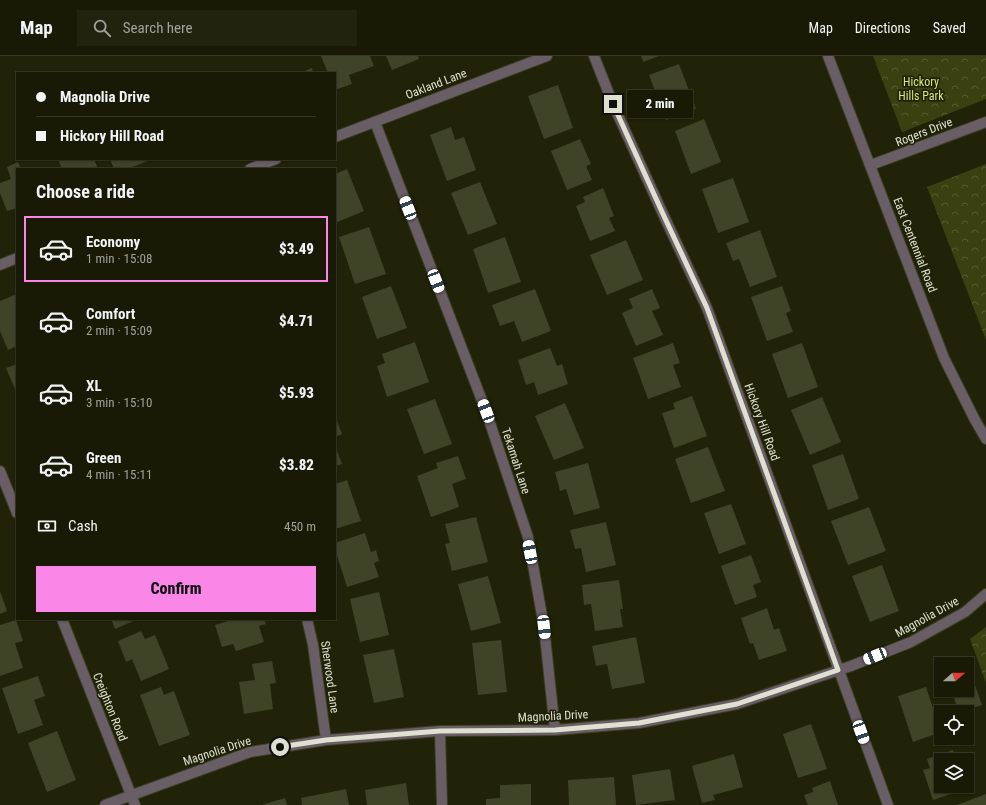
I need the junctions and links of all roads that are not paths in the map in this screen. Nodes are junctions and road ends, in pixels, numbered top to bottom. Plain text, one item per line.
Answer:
1 (547, 56) edge
2 (594, 56) edge
3 (828, 56) edge
4 (375, 122) junction
5 (986, 122) edge
6 (336, 137) edge
7 (273, 160) edge
8 (871, 165) junction
9 (253, 168) edge
10 (16, 258) edge
11 (0, 265) edge
12 (986, 438) edge
13 (0, 471) edge
14 (16, 511) edge
15 (986, 594) edge
16 (62, 620) edge
17 (307, 620) edge
18 (838, 670) junction
19 (555, 730) junction
20 (440, 731) junction
21 (326, 740) junction
22 (131, 795) junction
23 (105, 805) edge
24 (135, 805) edge
25 (442, 805) edge
26 (888, 805) edge

1 - 4 street, Oakland Lane
2 - 18 street, Hickory Hill Road
3 - 8 street, East Centennial Road
4 - 6 street, Oakland Lane
4 - 19 street, Tekamah Lane
5 - 8 street, Rogers Drive
7 - 9 street
8 - 12 street, East Centennial Road
10 - 11 street
13 - 14 street
15 - 18 street, Magnolia Drive
16 - 22 street, Creighton Road
17 - 21 street, Sherwood Lane
18 - 19 street, Magnolia Drive
18 - 26 street, Hickory Hill Road
19 - 20 street, Magnolia Drive
20 - 21 street, Magnolia Drive
20 - 25 street
21 - 22 street, Magnolia Drive
22 - 23 street, Magnolia Drive
22 - 24 street, Creighton Road

